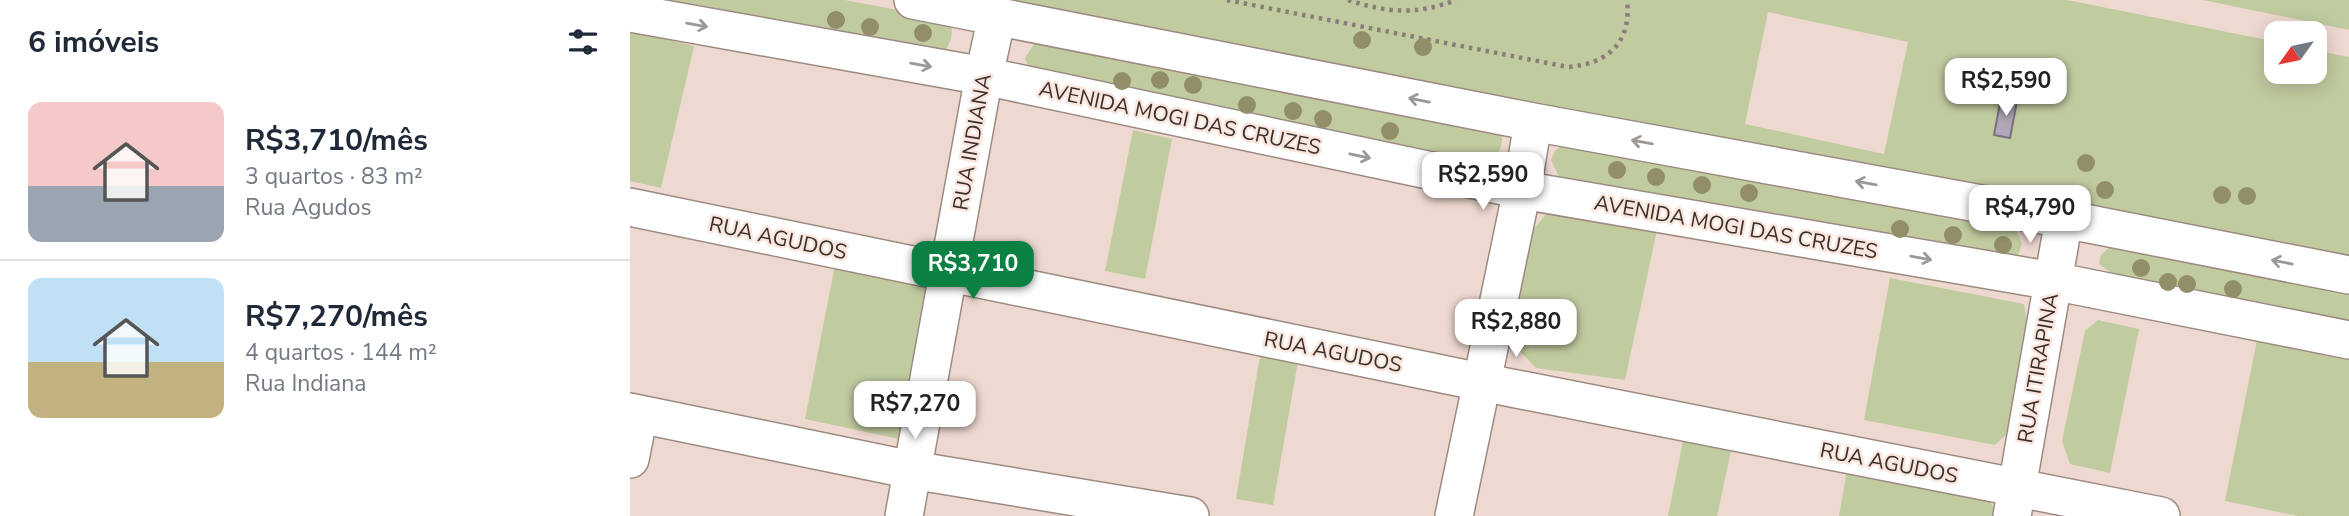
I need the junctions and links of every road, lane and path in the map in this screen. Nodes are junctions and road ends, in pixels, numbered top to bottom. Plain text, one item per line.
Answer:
1 (913, 0) edge
2 (1227, 0) edge
3 (1348, 0) edge
4 (1456, 0) edge
5 (1627, 0) edge
6 (630, 13) edge
7 (997, 16) junction
8 (984, 76) junction
9 (1532, 122) junction
10 (1521, 190) junction
11 (630, 207) edge
12 (2064, 219) junction
13 (948, 274) junction
14 (2349, 275) edge
15 (2053, 281) junction
16 (2349, 340) edge
17 (1481, 382) junction
18 (635, 413) edge
19 (630, 458) edge
20 (912, 470) junction
21 (2014, 502) edge
22 (1182, 515) edge
23 (904, 516) edge
24 (1454, 516) edge
25 (2161, 516) edge

1 - 7 street
2 - 5 path
3 - 4 path
6 -> 8 street, AVENIDA MOGI DAS CRUZES
7 - 8 street, RUA INDIANA
9 -> 7 street
8 -> 10 street, AVENIDA MOGI DAS CRUZES
8 - 13 street, RUA INDIANA
9 - 10 street
12 -> 9 street
10 -> 15 street, AVENIDA MOGI DAS CRUZES
10 - 17 street
11 - 13 street, RUA AGUDOS
14 -> 12 street
12 - 15 street, RUA ITIRAPINA
13 - 17 street, RUA AGUDOS
13 - 20 street, RUA INDIANA
15 - 16 street, AVENIDA MOGI DAS CRUZES
15 - 21 street, RUA ITIRAPINA
17 - 21 street, RUA AGUDOS
17 - 24 street
18 - 19 street
18 - 20 street
20 - 22 street
20 - 23 street, RUA INDIANA
21 - 25 street, RUA AGUDOS

